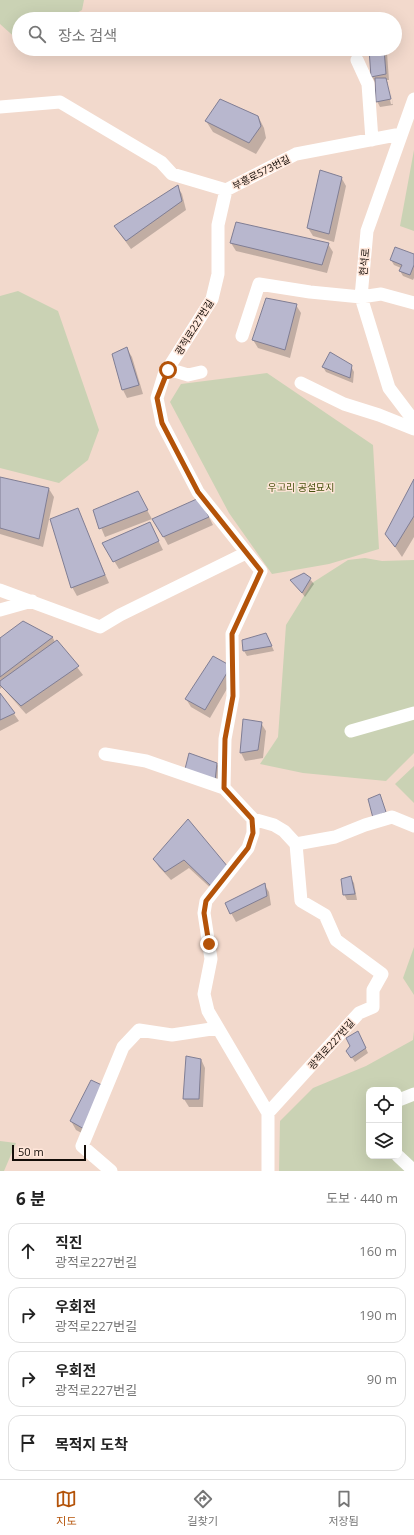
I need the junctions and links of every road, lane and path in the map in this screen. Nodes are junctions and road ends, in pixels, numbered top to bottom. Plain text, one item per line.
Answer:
1 (357, 60) dead end
2 (413, 106) edge
3 (0, 107) edge
4 (401, 134) junction
5 (372, 140) junction
6 (226, 190) junction
7 (360, 297) junction
8 (414, 303) edge
9 (242, 336) dead end
10 (168, 370) junction
11 (201, 372) dead end
12 (301, 383) dead end
13 (414, 421) edge
14 (414, 429) edge
15 (246, 553) junction
16 (0, 590) edge
17 (32, 601) junction
18 (0, 610) edge
19 (414, 713) edge
20 (351, 731) dead end
21 (104, 754) dead end
22 (224, 788) junction
23 (252, 819) junction
24 (414, 826) edge
25 (296, 844) junction
26 (218, 1028) junction
27 (414, 1094) edge
28 (402, 1099) edge
29 (268, 1113) junction
30 (401, 1159) edge
31 (111, 1171) edge
32 (268, 1171) edge
33 (414, 1171) edge

1 - 5 street
2 - 4 street, 현석로
3 - 6 street, 부흥로573번길
4 - 5 street, 부흥로573번길
4 - 7 street, 현석로
5 - 6 street, 부흥로573번길
6 - 10 street, 광적로227번길
7 - 8 street
7 - 9 street
7 - 13 street, 현석로
10 - 11 street
10 - 15 street, 광적로227번길
12 - 14 street
15 - 17 street
15 - 22 street, 광적로227번길
16 - 17 street
17 - 18 street
19 - 20 street
21 - 22 street
22 - 23 street
23 - 25 street
23 - 26 street
24 - 25 street
25 - 29 street, 광적로227번길
26 - 29 street
26 - 31 street
27 - 28 street
29 - 32 street
30 - 33 street

